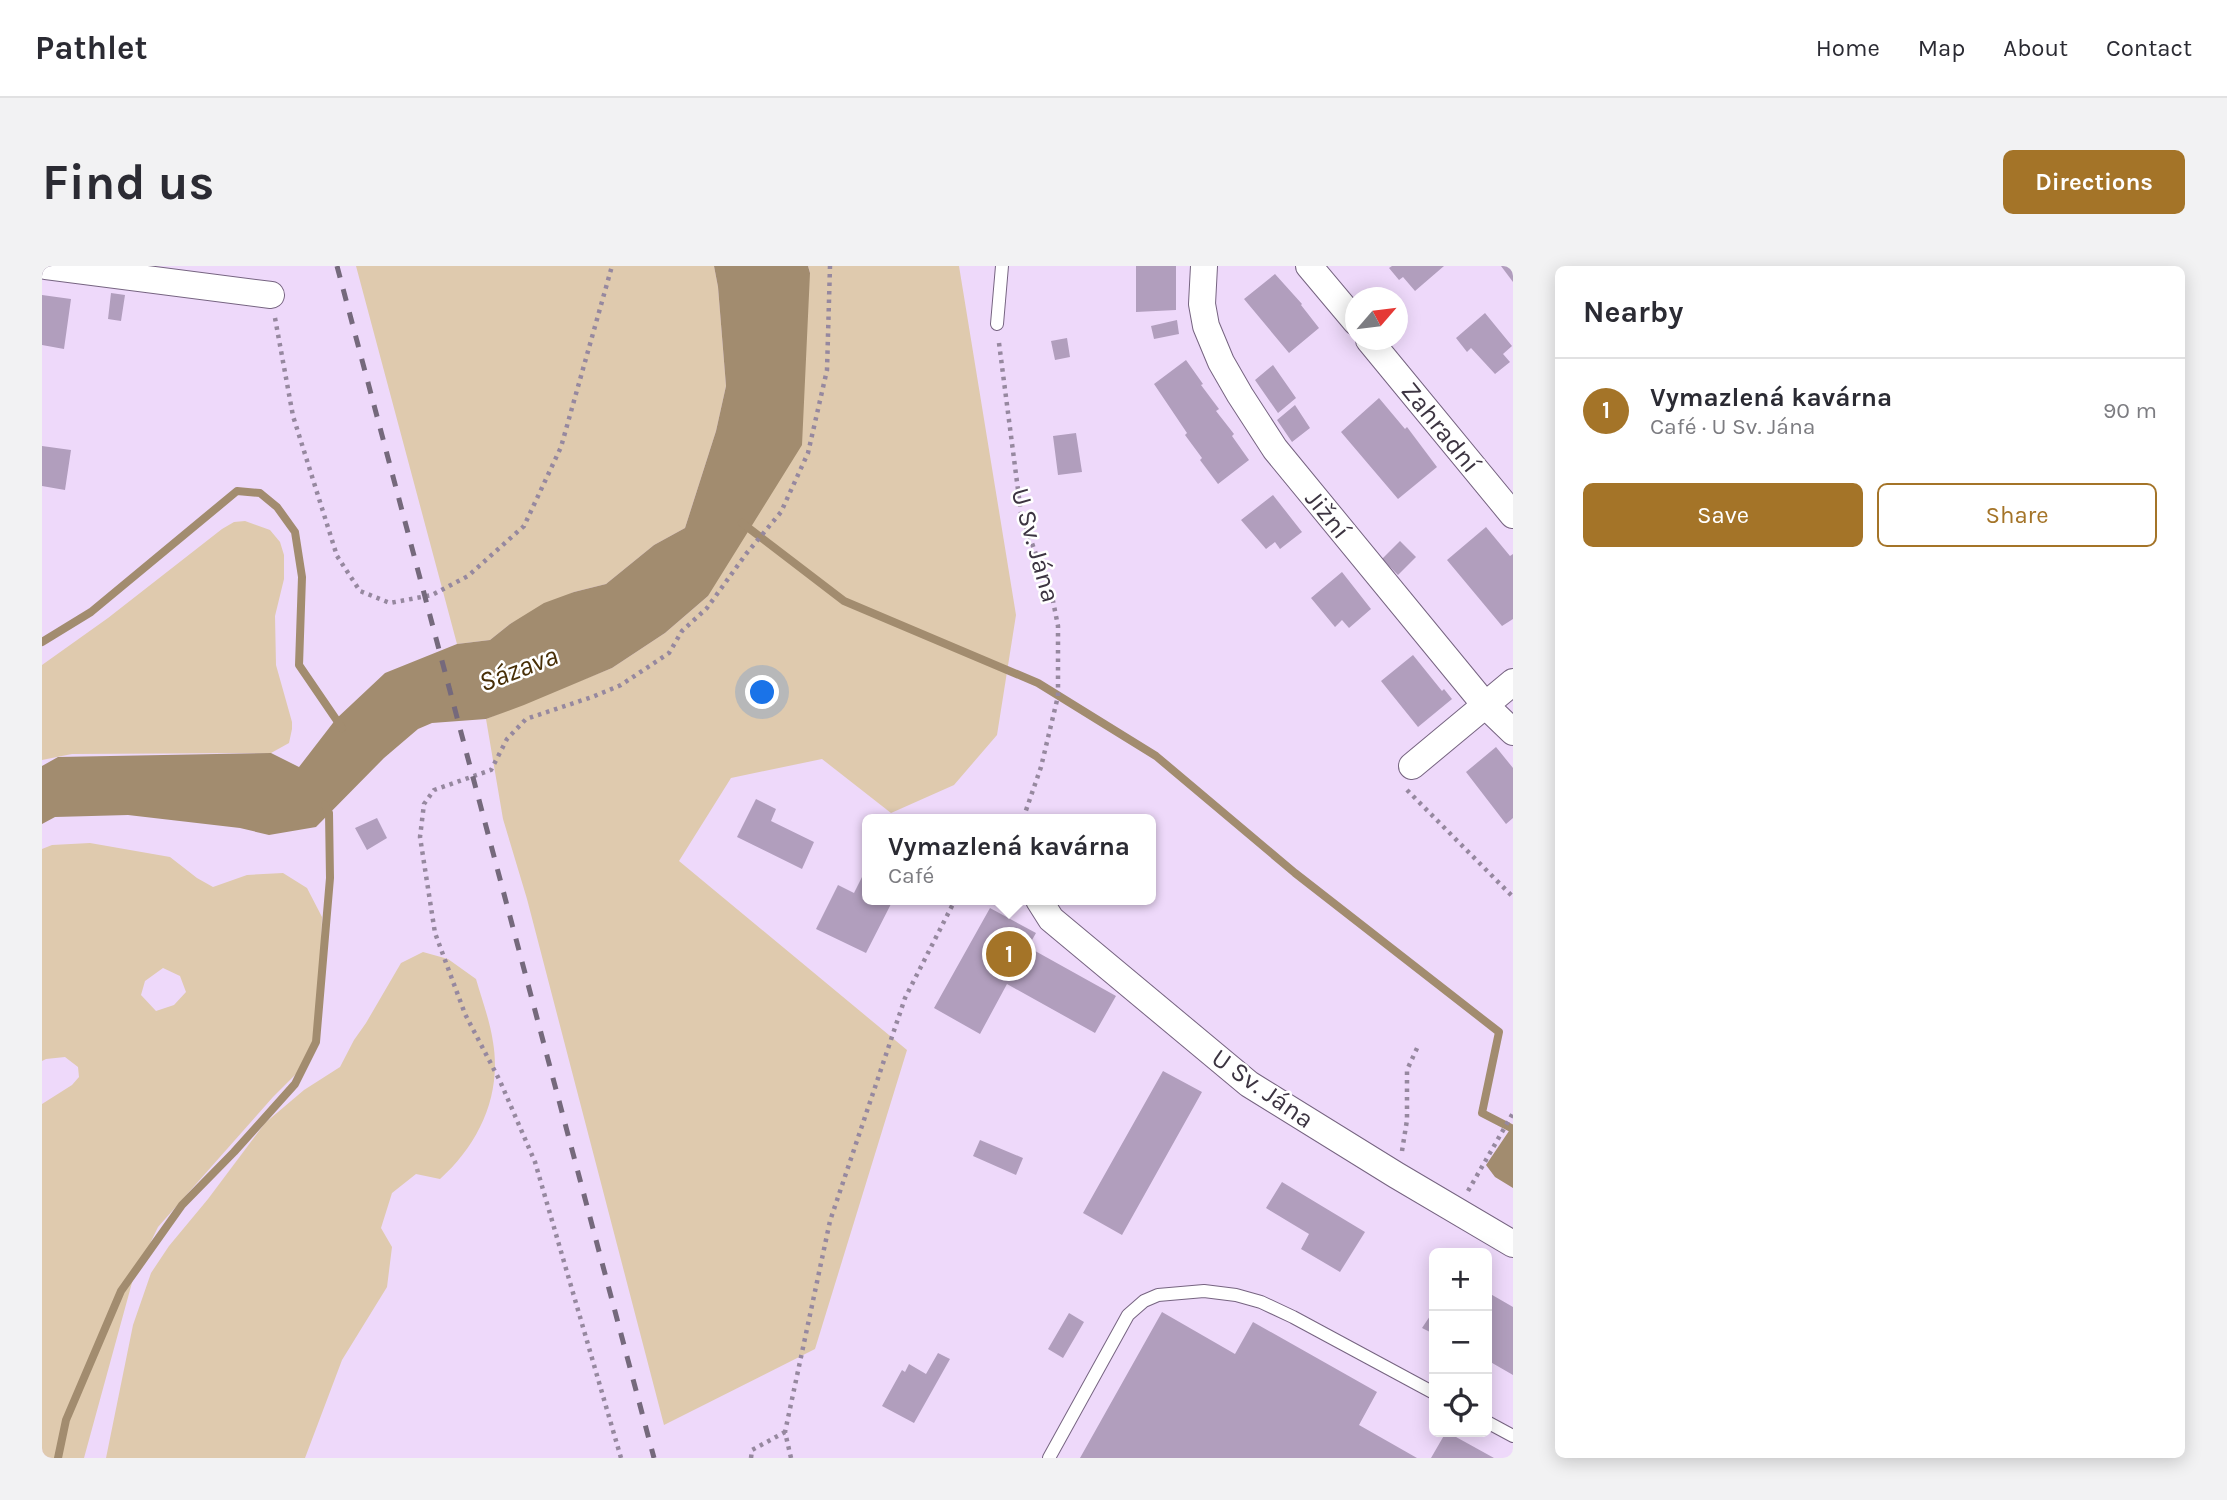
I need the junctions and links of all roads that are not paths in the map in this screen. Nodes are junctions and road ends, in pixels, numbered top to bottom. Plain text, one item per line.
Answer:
1 (46, 266) edge
2 (1002, 266) edge
3 (1204, 266) edge
4 (1309, 266) edge
5 (271, 295) road end
6 (1345, 309) edge
7 (997, 324) road end
8 (1378, 350) edge
9 (1513, 515) edge
10 (1513, 682) edge
11 (1486, 706) junction
12 (1513, 732) edge
13 (1412, 766) road end
14 (1042, 905) edge
15 (1513, 1244) edge
16 (1429, 1390) edge
17 (1492, 1425) edge
18 (1513, 1436) edge
19 (1049, 1458) edge

1 - 5 street
2 - 7 lane
3 - 11 street, Jižní
4 - 6 street
8 - 9 street, Zahradní
10 - 11 street
11 - 12 street, Jižní
11 - 13 street
14 - 15 street, U Sv. Jána
16 - 19 lane
17 - 18 lane

